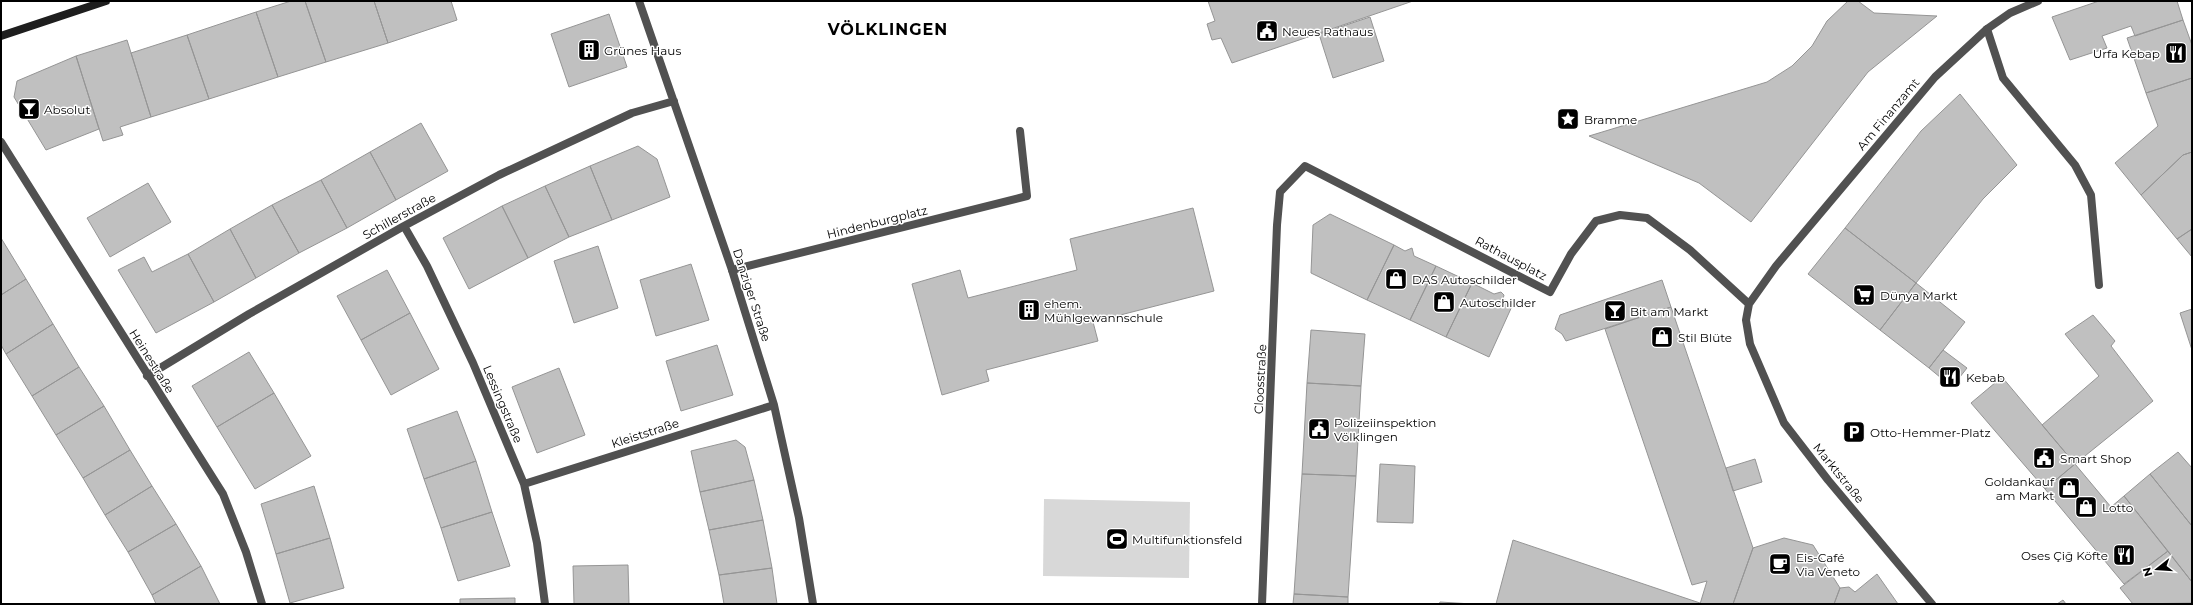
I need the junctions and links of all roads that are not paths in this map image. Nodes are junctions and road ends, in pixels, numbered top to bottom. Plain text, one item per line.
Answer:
1 (106, 1) edge
2 (639, 1) edge
3 (2038, 1) edge
4 (1987, 29) junction
5 (1, 36) edge
6 (674, 101) junction
7 (1020, 132) dead end
8 (1, 142) edge
9 (1305, 166) joint
10 (404, 226) junction
11 (732, 270) junction
12 (2099, 285) dead end
13 (1749, 304) junction
14 (147, 376) junction
15 (774, 405) junction
16 (524, 484) junction
17 (262, 604) edge
18 (545, 604) edge
19 (813, 604) edge
20 (1262, 604) edge
21 (1932, 604) edge

1 - 5 main road
2 - 6 street, Danziger Straße
3 - 4 street, Am Finanzamt
4 - 12 street
4 - 13 street, Am Finanzamt
6 - 10 street, Schillerstraße
6 - 11 street, Danziger Straße
7 - 11 street, Hindenburgplatz
8 - 14 street, Heinestraße
9 - 13 street, Rathausplatz
9 - 20 street, Cloosstraße
10 - 14 street, Schillerstraße
10 - 16 street, Lessingstraße
11 - 15 street, Danziger Straße
13 - 21 street, Marktstraße
14 - 17 street, Heinestraße
15 - 16 street, Kleiststraße
15 - 19 street, Danziger Straße
16 - 18 street, Lessingstraße

